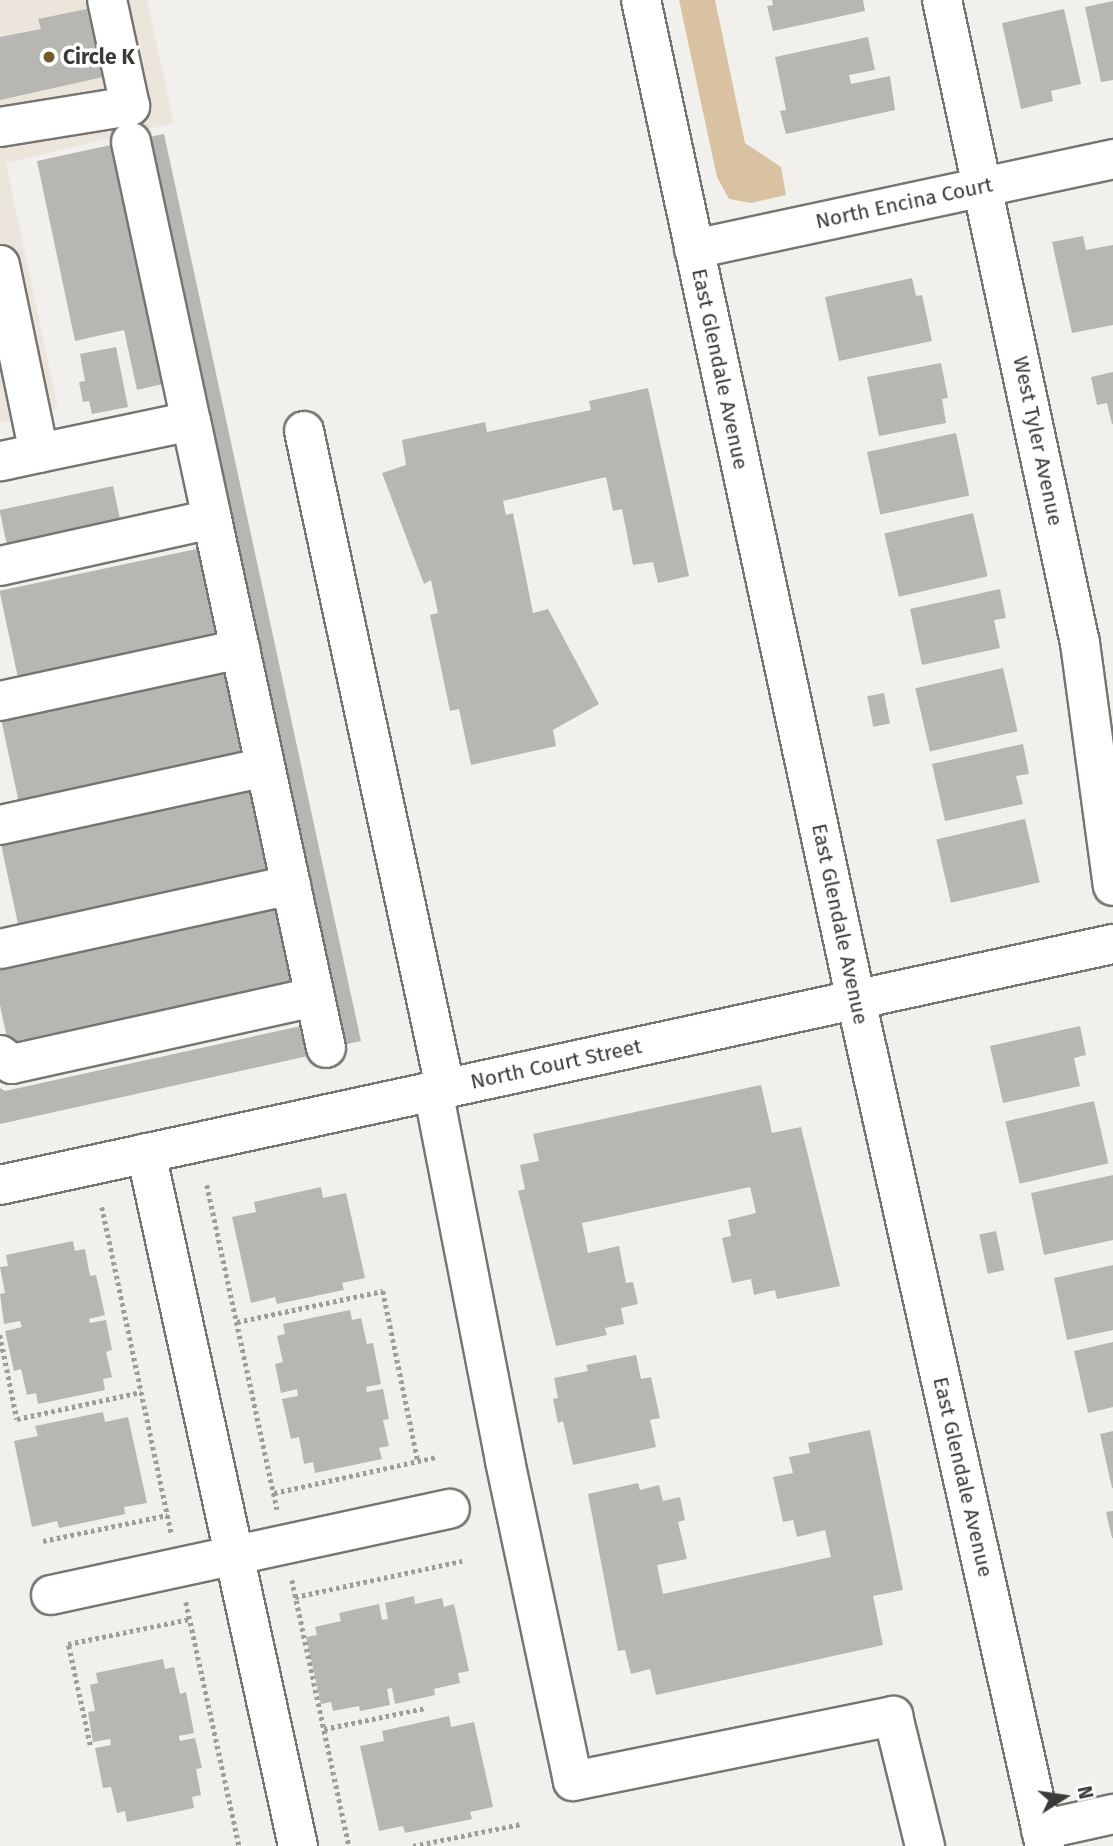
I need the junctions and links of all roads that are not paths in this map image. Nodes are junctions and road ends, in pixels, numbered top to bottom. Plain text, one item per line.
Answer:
1 (107, 0) edge
2 (641, 0) edge
3 (942, 0) edge
4 (0, 127) edge
5 (131, 142) dead end
6 (1113, 159) edge
7 (983, 186) junction
8 (694, 249) junction
9 (0, 265) edge
10 (11, 374) edge
11 (15, 412) edge
12 (191, 421) junction
13 (304, 431) dead end
14 (39, 453) junction
15 (0, 461) edge
16 (212, 519) junction
17 (0, 566) edge
18 (240, 649) junction
19 (0, 701) edge
20 (265, 767) junction
21 (0, 824) edge
22 (291, 885) junction
23 (1113, 886) edge
24 (1113, 944) edge
25 (0, 949) edge
26 (315, 998) junction
27 (856, 1000) junction
28 (326, 1048) dead end
29 (0, 1055) edge
30 (439, 1089) junction
31 (146, 1153) junction
32 (0, 1185) edge
33 (450, 1509) dead end
34 (235, 1556) junction
35 (51, 1595) dead end
36 (1113, 1814) edge
37 (1043, 1838) edge
38 (298, 1846) edge
39 (925, 1846) edge

1 - 4 street
2 - 8 street, East Glendale Avenue
3 - 7 street, West Tyler Avenue
5 - 12 street
6 - 7 street, North Encina Court
7 - 8 street, North Encina Court
7 - 23 street, West Tyler Avenue
8 - 27 street, East Glendale Avenue
9 - 10 street
10 - 11 street
11 - 14 street
12 - 14 street
12 - 16 street
13 - 30 street
14 - 15 street
16 - 17 street
16 - 18 street
18 - 19 street
18 - 20 street
20 - 21 street
20 - 22 street
22 - 25 street
22 - 26 street
24 - 27 street, North Court Street
26 - 28 street
26 - 29 street
27 - 30 street, North Court Street
27 - 37 street, East Glendale Avenue
30 - 31 street, North Court Street
30 - 39 street
31 - 32 street, North Court Street
31 - 34 street
33 - 34 street
34 - 35 street
34 - 38 street
36 - 37 street

